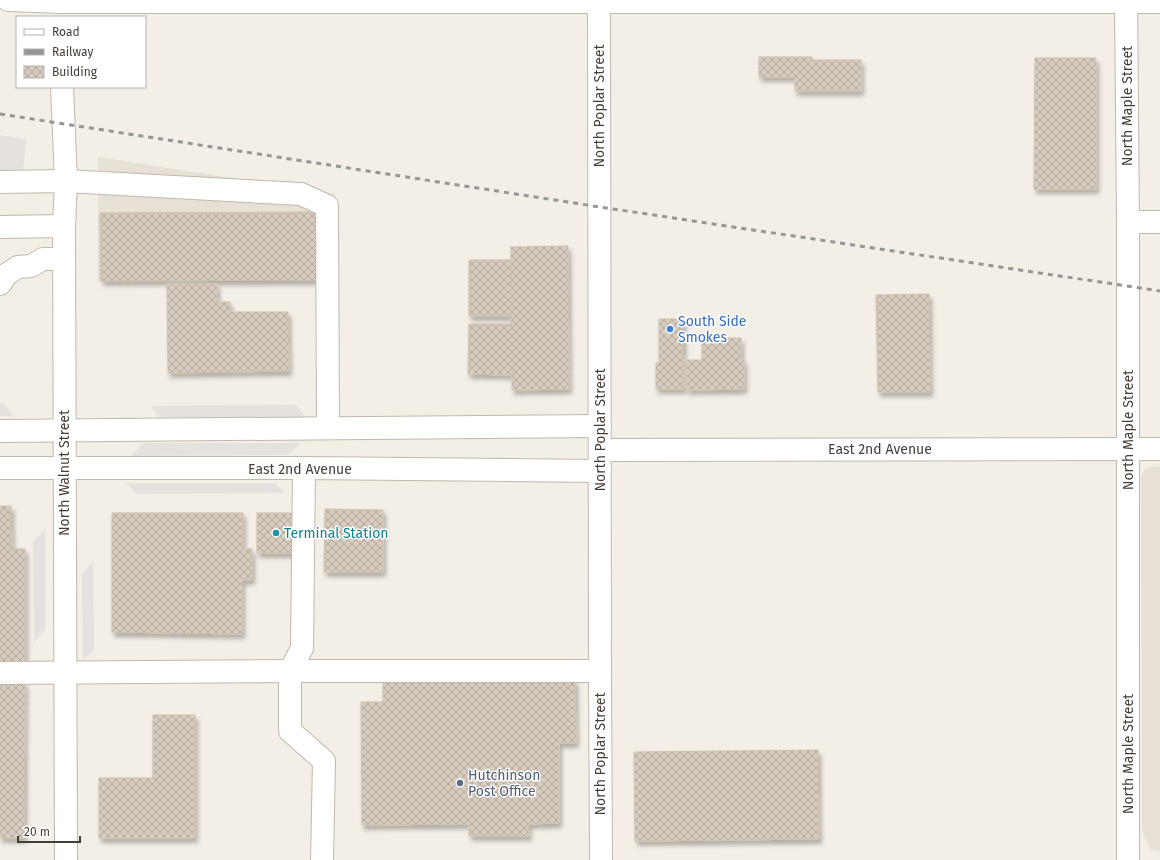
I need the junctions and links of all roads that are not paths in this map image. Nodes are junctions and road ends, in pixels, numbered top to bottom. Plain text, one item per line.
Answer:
1 (8, 0) edge
2 (193, 1) edge
3 (599, 1) edge
4 (1126, 1) edge
5 (1160, 2) edge
6 (62, 6) edge
7 (62, 88) edge
8 (66, 181) junction
9 (0, 182) edge
10 (1128, 222) junction
11 (1160, 222) edge
12 (0, 226) edge
13 (64, 226) junction
14 (0, 259) edge
15 (54, 259) junction
16 (0, 284) edge
17 (600, 426) junction
18 (328, 428) junction
19 (0, 431) edge
20 (64, 431) junction
21 (1128, 449) junction
22 (1160, 449) edge
23 (600, 450) junction
24 (0, 468) edge
25 (64, 468) junction
26 (304, 468) junction
27 (600, 471) junction
28 (290, 671) junction
29 (600, 672) junction
30 (0, 673) edge
31 (64, 674) junction
32 (66, 860) edge
33 (322, 860) edge
34 (601, 860) edge
35 (1128, 860) edge

1 - 6 street
2 - 3 street
2 - 6 street
3 - 4 street
3 - 17 street, North Poplar Street
4 - 5 street
4 - 10 street, North Maple Street
7 - 8 street, North Walnut Street
8 - 9 street
8 - 13 street, North Walnut Street
8 - 18 street
10 - 11 street
10 - 21 street, North Maple Street
12 - 13 street
13 - 15 street, North Walnut Street
14 - 15 street
15 - 16 street
15 - 20 street, North Walnut Street
17 - 18 street
17 - 23 street, North Poplar Street
18 - 20 street
19 - 20 street
20 - 25 street, North Walnut Street
21 - 22 street, East 2nd Avenue
21 - 23 street, East 2nd Avenue
21 - 35 street, North Maple Street
23 - 27 street, North Poplar Street
24 - 25 street, East 2nd Avenue
25 - 26 street, East 2nd Avenue
25 - 31 street, North Walnut Street
26 - 27 street, East 2nd Avenue
26 - 28 street
27 - 29 street, North Poplar Street
28 - 29 street
28 - 31 street
28 - 33 street
29 - 34 street, North Poplar Street
30 - 31 street
31 - 32 street, North Walnut Street

